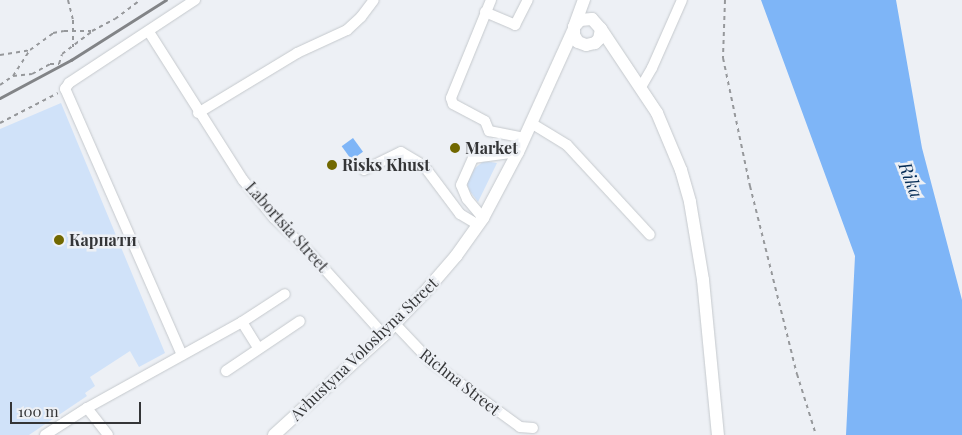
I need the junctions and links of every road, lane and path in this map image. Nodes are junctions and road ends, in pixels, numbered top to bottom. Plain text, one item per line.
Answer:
1 (68, 0) edge
2 (140, 0) edge
3 (195, 0) edge
4 (374, 0) edge
5 (491, 0) edge
6 (528, 0) edge
7 (584, 0) edge
8 (592, 0) edge
9 (682, 0) edge
10 (725, 0) edge
11 (485, 12) junction
12 (600, 27) junction
13 (574, 29) junction
14 (92, 31) junction
15 (74, 32) junction
16 (149, 32) junction
17 (584, 45) junction
18 (73, 47) junction
19 (30, 50) junction
20 (564, 50) junction
21 (0, 55) edge
22 (622, 60) junction
23 (13, 76) junction
24 (0, 85) edge
25 (641, 87) junction
26 (66, 89) junction
27 (198, 113) junction
28 (0, 122) edge
29 (531, 123) junction
30 (524, 138) junction
31 (518, 152) junction
32 (364, 170) dead end
33 (480, 221) junction
34 (650, 235) dead end
35 (285, 294) dead end
36 (300, 321) dead end
37 (242, 322) junction
38 (394, 324) junction
39 (384, 335) junction
40 (258, 348) junction
41 (182, 355) junction
42 (226, 371) dead end
43 (87, 408) junction
44 (533, 428) dead end
45 (45, 435) edge
46 (108, 435) edge
47 (274, 435) edge
48 (718, 435) edge
49 (816, 435) edge

1 - 15 path
2 - 14 path
3 - 16 street
4 - 27 street
5 - 11 street
6 - 11 street
7 - 13 main road, Avhustyna Voloshyna Street
8 - 12 main road
9 - 25 street
10 - 49 path
11 - 30 street
12 - 13 main road
12 - 17 main road
12 - 22 main road
13 - 17 main road
13 - 20 main road, Avhustyna Voloshyna Street
14 - 15 path
14 - 18 path
15 - 18 path
15 - 19 path
16 - 26 street
16 - 27 street, Labortsia Street
17 - 20 main road
17 - 22 main road
18 - 23 path
19 - 21 path
19 - 23 path
20 - 29 main road, Avhustyna Voloshyna Street
22 - 25 main road
23 - 24 path
25 - 48 main road
26 - 28 path
26 - 41 street
27 - 39 street, Labortsia Street
29 - 30 main road, Avhustyna Voloshyna Street
29 - 34 street
30 - 31 main road, Avhustyna Voloshyna Street
31 - 33 main road, Avhustyna Voloshyna Street
31 - 33 street
32 - 33 street
33 - 38 main road, Avhustyna Voloshyna Street
35 - 37 street
36 - 40 street
37 - 40 street
37 - 41 street
38 - 39 main road, Avhustyna Voloshyna Street
38 - 44 street, Richna Street
39 - 47 main road, Avhustyna Voloshyna Street
40 - 42 street
41 - 43 street
43 - 45 street
43 - 46 street

